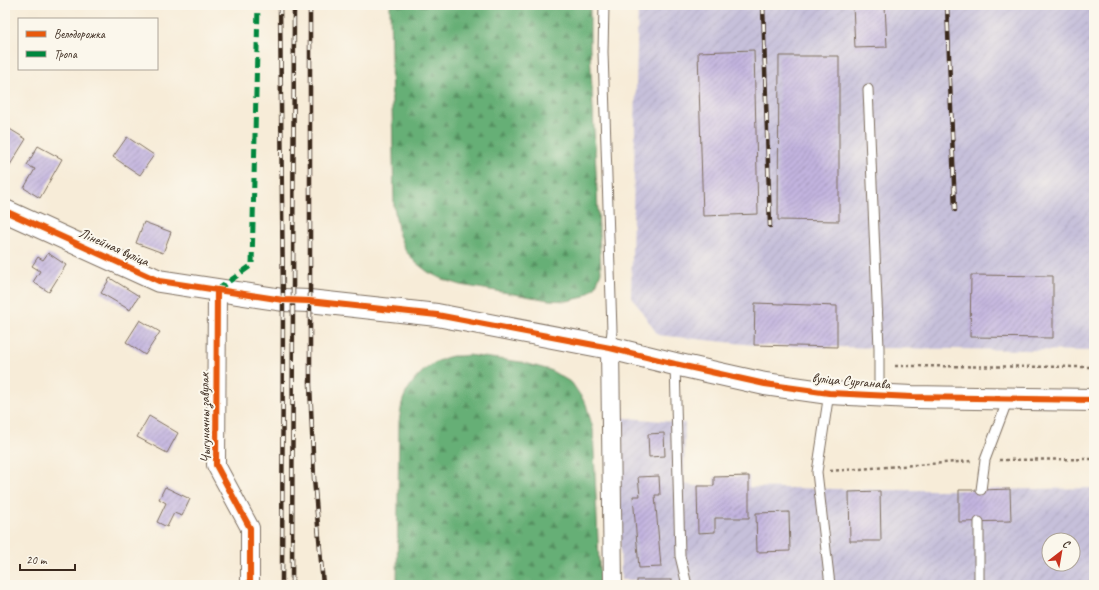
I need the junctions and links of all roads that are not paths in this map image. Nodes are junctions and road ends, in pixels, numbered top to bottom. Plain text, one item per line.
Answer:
1 (604, 5) edge
2 (610, 5) edge
3 (602, 52) junction
4 (868, 89) dead end
5 (5, 211) edge
6 (217, 290) junction
7 (610, 348) junction
8 (675, 364) junction
9 (829, 393) junction
10 (879, 396) junction
11 (1008, 399) junction
12 (1094, 400) edge
13 (982, 490) dead end
14 (979, 522) dead end
15 (250, 585) edge
16 (613, 585) edge
17 (687, 585) edge
18 (830, 585) edge
19 (979, 585) edge

1 - 3 lane
2 - 3 lane
3 - 7 lane
4 - 10 lane
5 - 6 street, Лінейная вуліца
6 - 7 street, Лінейная вуліца
6 - 15 street, Чыгуначны завулак
7 - 8 street, вуліца Сурганава
7 - 16 street
8 - 9 street, вуліца Сурганава
8 - 17 lane
9 - 10 street, вуліца Сурганава
9 - 18 lane
10 - 11 street, вуліца Сурганава
11 - 12 street, вуліца Сурганава
11 - 13 lane
14 - 19 lane

